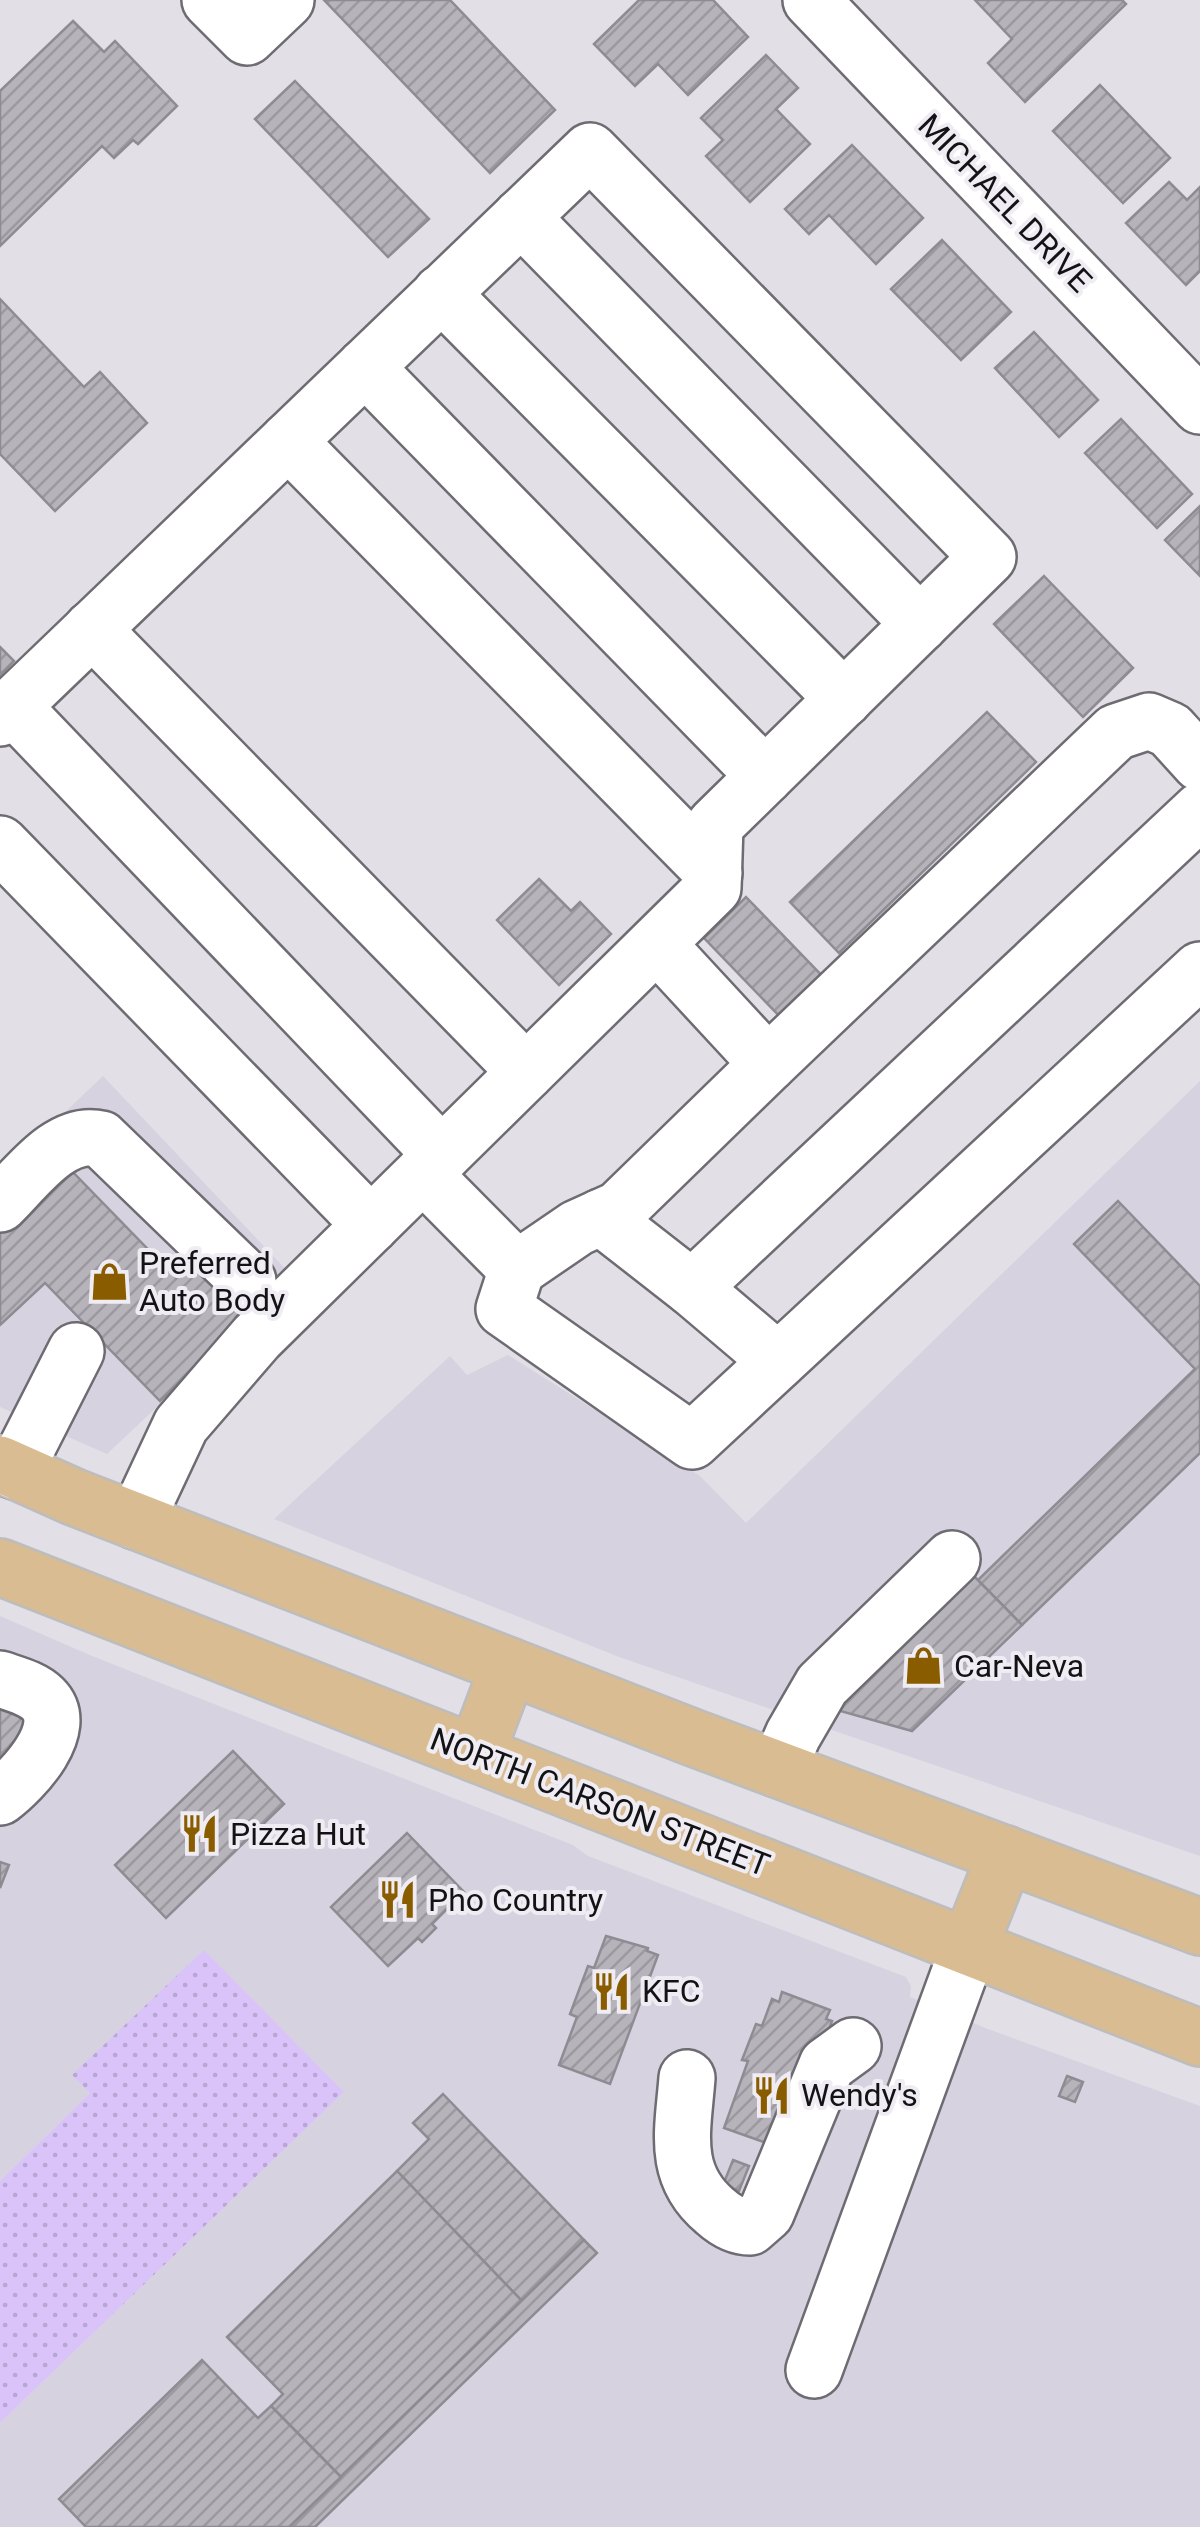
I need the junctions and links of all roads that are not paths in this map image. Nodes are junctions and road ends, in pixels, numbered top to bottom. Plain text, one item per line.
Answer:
1 (210, 0) edge
2 (286, 0) edge
3 (811, 0) edge
4 (522, 217) junction
5 (442, 294) junction
6 (365, 368) junction
7 (1200, 406) edge
8 (288, 441) junction
9 (920, 624) junction
10 (92, 629) junction
11 (844, 699) junction
12 (6, 712) edge
13 (1200, 763) edge
14 (765, 776) junction
15 (1200, 811) edge
16 (0, 844) edge
17 (714, 872) junction
18 (657, 944) junction
19 (1200, 970) edge
20 (768, 1064) junction
21 (526, 1072) junction
22 (432, 1164) junction
23 (0, 1204) edge
24 (600, 1218) junction
25 (371, 1226) junction
26 (517, 1269) junction
27 (248, 1281) dead end
28 (692, 1288) junction
29 (76, 1351) dead end
30 (778, 1360) junction
31 (5, 1474) edge
32 (136, 1521) junction
33 (952, 1559) dead end
34 (0, 1567) edge
35 (510, 1666) junction
36 (0, 1679) edge
37 (476, 1754) junction
38 (778, 1769) junction
39 (0, 1798) edge
40 (1006, 1854) junction
41 (1200, 1927) edge
42 (970, 1947) junction
43 (1200, 2038) edge
44 (854, 2046) dead end
45 (688, 2078) dead end
46 (814, 2370) dead end

1 - 2 street
3 - 7 street, MICHAEL DRIVE
4 - 5 street
4 - 9 street
4 - 9 street
5 - 6 street
5 - 11 street
6 - 8 street
6 - 14 street
8 - 10 street
8 - 17 street
9 - 11 street
10 - 12 street
10 - 21 street
11 - 14 street
12 - 22 street
13 - 20 street
14 - 17 street
15 - 28 street
16 - 25 street
17 - 18 street
18 - 20 street
18 - 21 street
19 - 30 street
20 - 24 street
21 - 22 street
22 - 25 street
22 - 26 street
23 - 27 street
24 - 26 street
24 - 28 street
25 - 32 street
26 - 30 street
28 - 30 street
29 - 31 street
31 - 32 main road
32 - 35 main road
33 - 38 street
34 - 37 main road, NORTH CARSON STREET
35 - 37 main road
35 - 38 main road
36 - 39 street
37 - 42 main road, NORTH CARSON STREET
38 - 40 main road
40 - 41 main road
40 - 42 main road
42 - 43 main road, NORTH CARSON STREET
42 - 46 street
44 - 45 street

